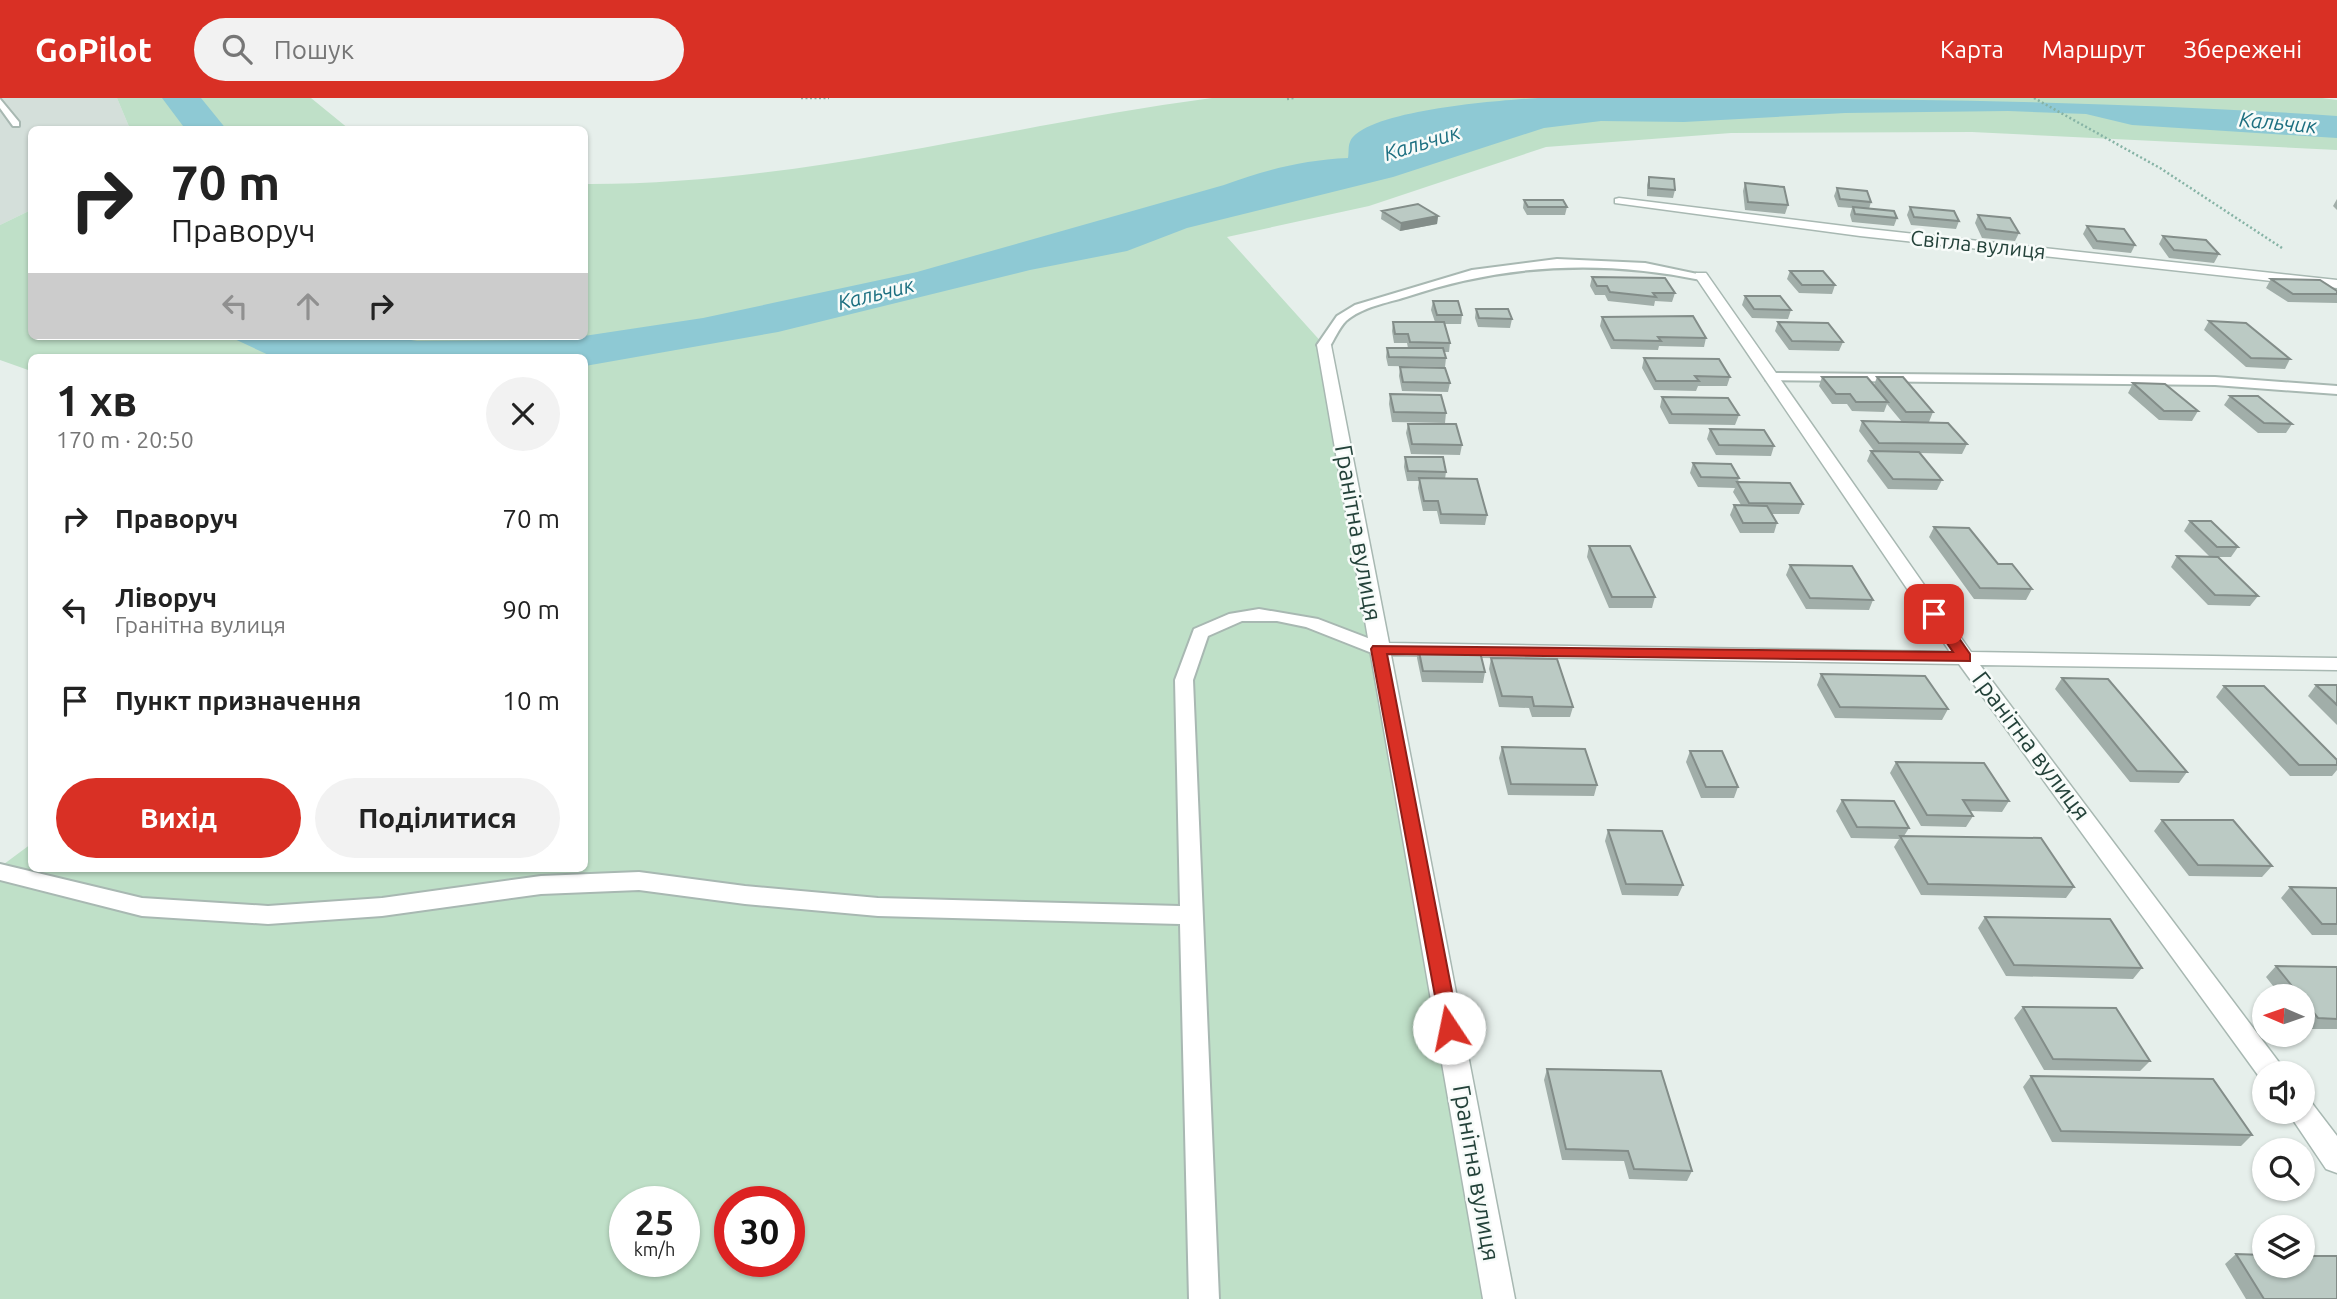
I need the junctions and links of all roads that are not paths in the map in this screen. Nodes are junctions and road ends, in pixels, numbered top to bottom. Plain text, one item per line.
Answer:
1 (0, 102) edge
2 (16, 124) dead end
3 (1619, 201) dead end
4 (1701, 276) joint
5 (2336, 283) edge
6 (1324, 345) joint
7 (1771, 377) junction
8 (2337, 390) edge
9 (1379, 649) junction
10 (1964, 657) junction
11 (2337, 664) edge
12 (0, 872) edge
13 (1192, 915) junction
14 (2264, 1061) edge
15 (2311, 1124) edge
16 (2337, 1160) edge
17 (1204, 1299) edge
18 (1499, 1299) edge

1 - 2 lane
3 - 5 street, Світла вулиця
4 - 6 lane
4 - 7 street, Гранітна вулиця
6 - 9 street, Гранітна вулиця
7 - 8 lane
7 - 10 street, Гранітна вулиця
9 - 10 street
9 - 13 lane
9 - 18 street, Гранітна вулиця
10 - 11 street
10 - 14 street, Гранітна вулиця
12 - 13 lane
13 - 17 lane
15 - 16 street

